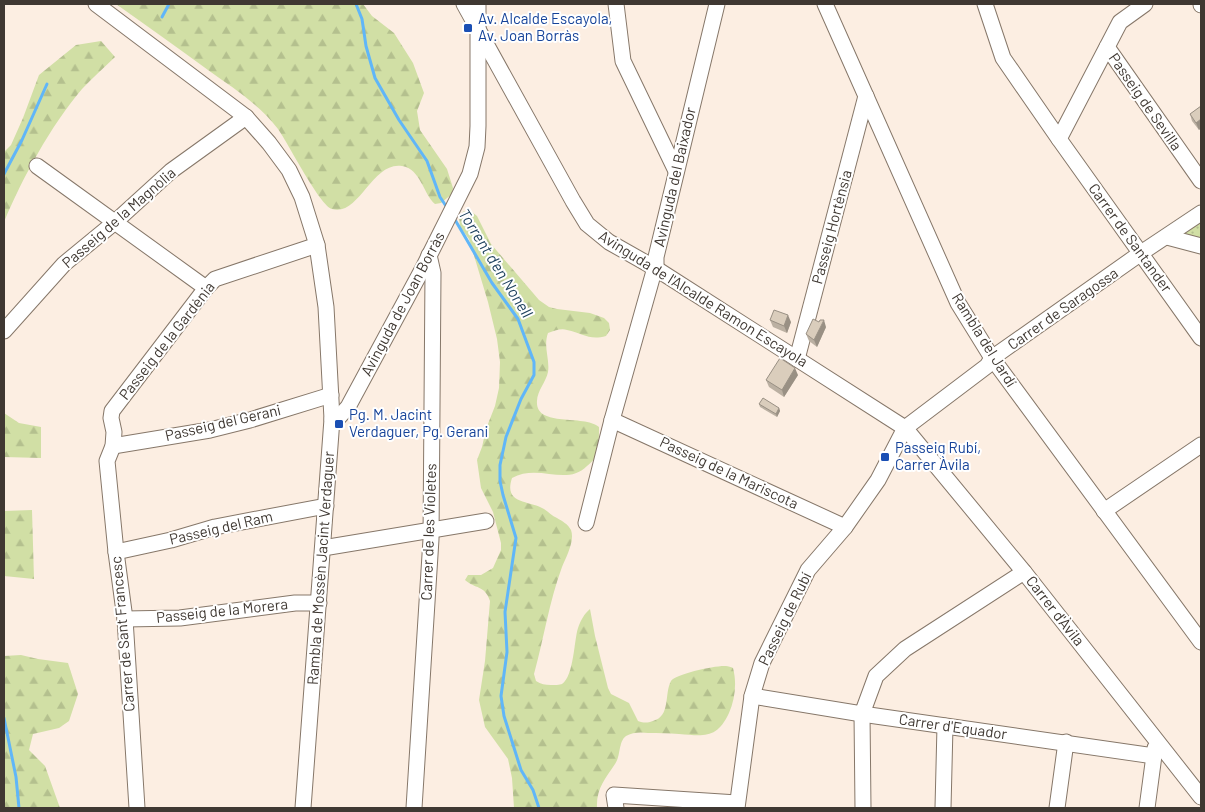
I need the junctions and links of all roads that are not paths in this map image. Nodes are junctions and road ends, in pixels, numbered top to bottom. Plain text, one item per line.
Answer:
1 (96, 4) edge
2 (464, 4) edge
3 (478, 4) edge
4 (616, 4) edge
5 (717, 4) edge
6 (825, 4) edge
7 (985, 4) edge
8 (1139, 5) edge
9 (479, 29) junction
10 (1107, 47) junction
11 (503, 73) junction
12 (479, 84) junction
13 (866, 96) junction
14 (246, 117) junction
15 (1059, 139) junction
16 (37, 166) dead end
17 (676, 171) junction
18 (1201, 182) edge
19 (1201, 213) edge
20 (115, 222) junction
21 (1167, 237) junction
22 (318, 245) junction
23 (1201, 246) edge
24 (1141, 253) junction
25 (429, 255) junction
26 (655, 268) junction
27 (206, 288) junction
28 (4, 331) edge
29 (1201, 338) edge
30 (992, 358) junction
31 (797, 359) junction
32 (331, 395) junction
33 (332, 419) junction
34 (612, 420) junction
35 (905, 428) junction
36 (113, 446) junction
37 (1201, 446) edge
38 (326, 506) junction
39 (1104, 511) junction
40 (486, 521) dead end
41 (586, 523) dead end
42 (846, 527) junction
43 (431, 529) junction
44 (323, 548) junction
45 (116, 552) junction
46 (1024, 572) junction
47 (319, 603) junction
48 (125, 618) junction
49 (1201, 642) edge
50 (752, 696) junction
51 (862, 714) junction
52 (945, 726) junction
53 (1066, 742) junction
54 (1155, 748) junction
55 (1201, 797) edge
56 (615, 801) edge
57 (738, 805) edge
58 (137, 808) edge
59 (303, 808) edge
60 (414, 808) edge
61 (863, 808) edge
62 (942, 808) edge
63 (1057, 808) edge
64 (1147, 808) edge

1 - 14 street, Rambla de Mossèn Jacint Verdaguer
2 - 9 street, Avinguda de l'Alcalde Ramon Escayola
3 - 9 street, Avinguda de Joan Borràs
4 - 17 street
5 - 17 street, Avinguda del Baixador
6 - 13 street, Rambla del Jardí
7 - 15 street, Carrer de Santander
8 - 10 street
9 - 11 street, Avinguda de l'Alcalde Ramon Escayola
9 - 12 street, Avinguda de Joan Borràs
10 - 15 street
10 - 18 street, Passeig de Sevilla
11 - 12 street
11 - 26 street, Avinguda de l'Alcalde Ramon Escayola
12 - 25 street, Avinguda de Joan Borràs
13 - 30 street, Rambla del Jardí
13 - 31 street, Passeig Hortènsia
14 - 20 street, Passeig de la Magnòlia
14 - 22 street, Rambla de Mossèn Jacint Verdaguer
15 - 24 street, Carrer de Santander
16 - 20 street
17 - 26 street, Avinguda del Baixador
19 - 21 street, Carrer de Saragossa
20 - 27 street
20 - 28 street, Passeig de la Magnòlia
21 - 23 street
21 - 24 street, Carrer de Saragossa
22 - 27 street, Passeig de la Gardènia
22 - 32 street, Rambla de Mossèn Jacint Verdaguer
24 - 29 street, Carrer de Santander
24 - 30 street, Carrer de Saragossa
25 - 33 street, Avinguda de Joan Borràs
25 - 43 street, Carrer de les Violetes
26 - 31 street, Avinguda de l'Alcalde Ramon Escayola
26 - 34 street, Avinguda del Baixador
27 - 36 street, Passeig de la Gardènia
30 - 35 street, Carrer de Saragossa
30 - 39 street, Rambla del Jardí
31 - 35 street, Avinguda de l'Alcalde Ramon Escayola
32 - 33 street, Rambla de Mossèn Jacint Verdaguer
32 - 36 street, Passeig del Gerani
33 - 38 street, Rambla de Mossèn Jacint Verdaguer
34 - 41 street, Avinguda del Baixador
34 - 42 street, Passeig de la Mariscota
35 - 42 street, Passeig de Rubí
35 - 46 street, Carrer d'Àvila
36 - 45 street, Carrer de Sant Francesc
37 - 39 street
38 - 44 street, Rambla de Mossèn Jacint Verdaguer
38 - 45 street, Passeig del Ram
39 - 49 street, Rambla del Jardí
40 - 43 street
42 - 50 street, Passeig de Rubí
43 - 44 street
43 - 60 street, Carrer de les Violetes
44 - 47 street, Rambla de Mossèn Jacint Verdaguer
45 - 48 street, Carrer de Sant Francesc
46 - 51 street
46 - 54 street, Carrer d'Àvila
47 - 48 street, Passeig de la Morera
47 - 59 street, Rambla de Mossèn Jacint Verdaguer
48 - 58 street, Carrer de Sant Francesc
50 - 51 street, Carrer d'Equador
50 - 57 street, Passeig de Rubí
51 - 52 street, Carrer d'Equador
51 - 61 street
52 - 53 street, Carrer d'Equador
52 - 62 street
53 - 54 street, Carrer d'Equador
53 - 63 street
54 - 55 street, Carrer d'Àvila
54 - 64 street
56 - 57 street

